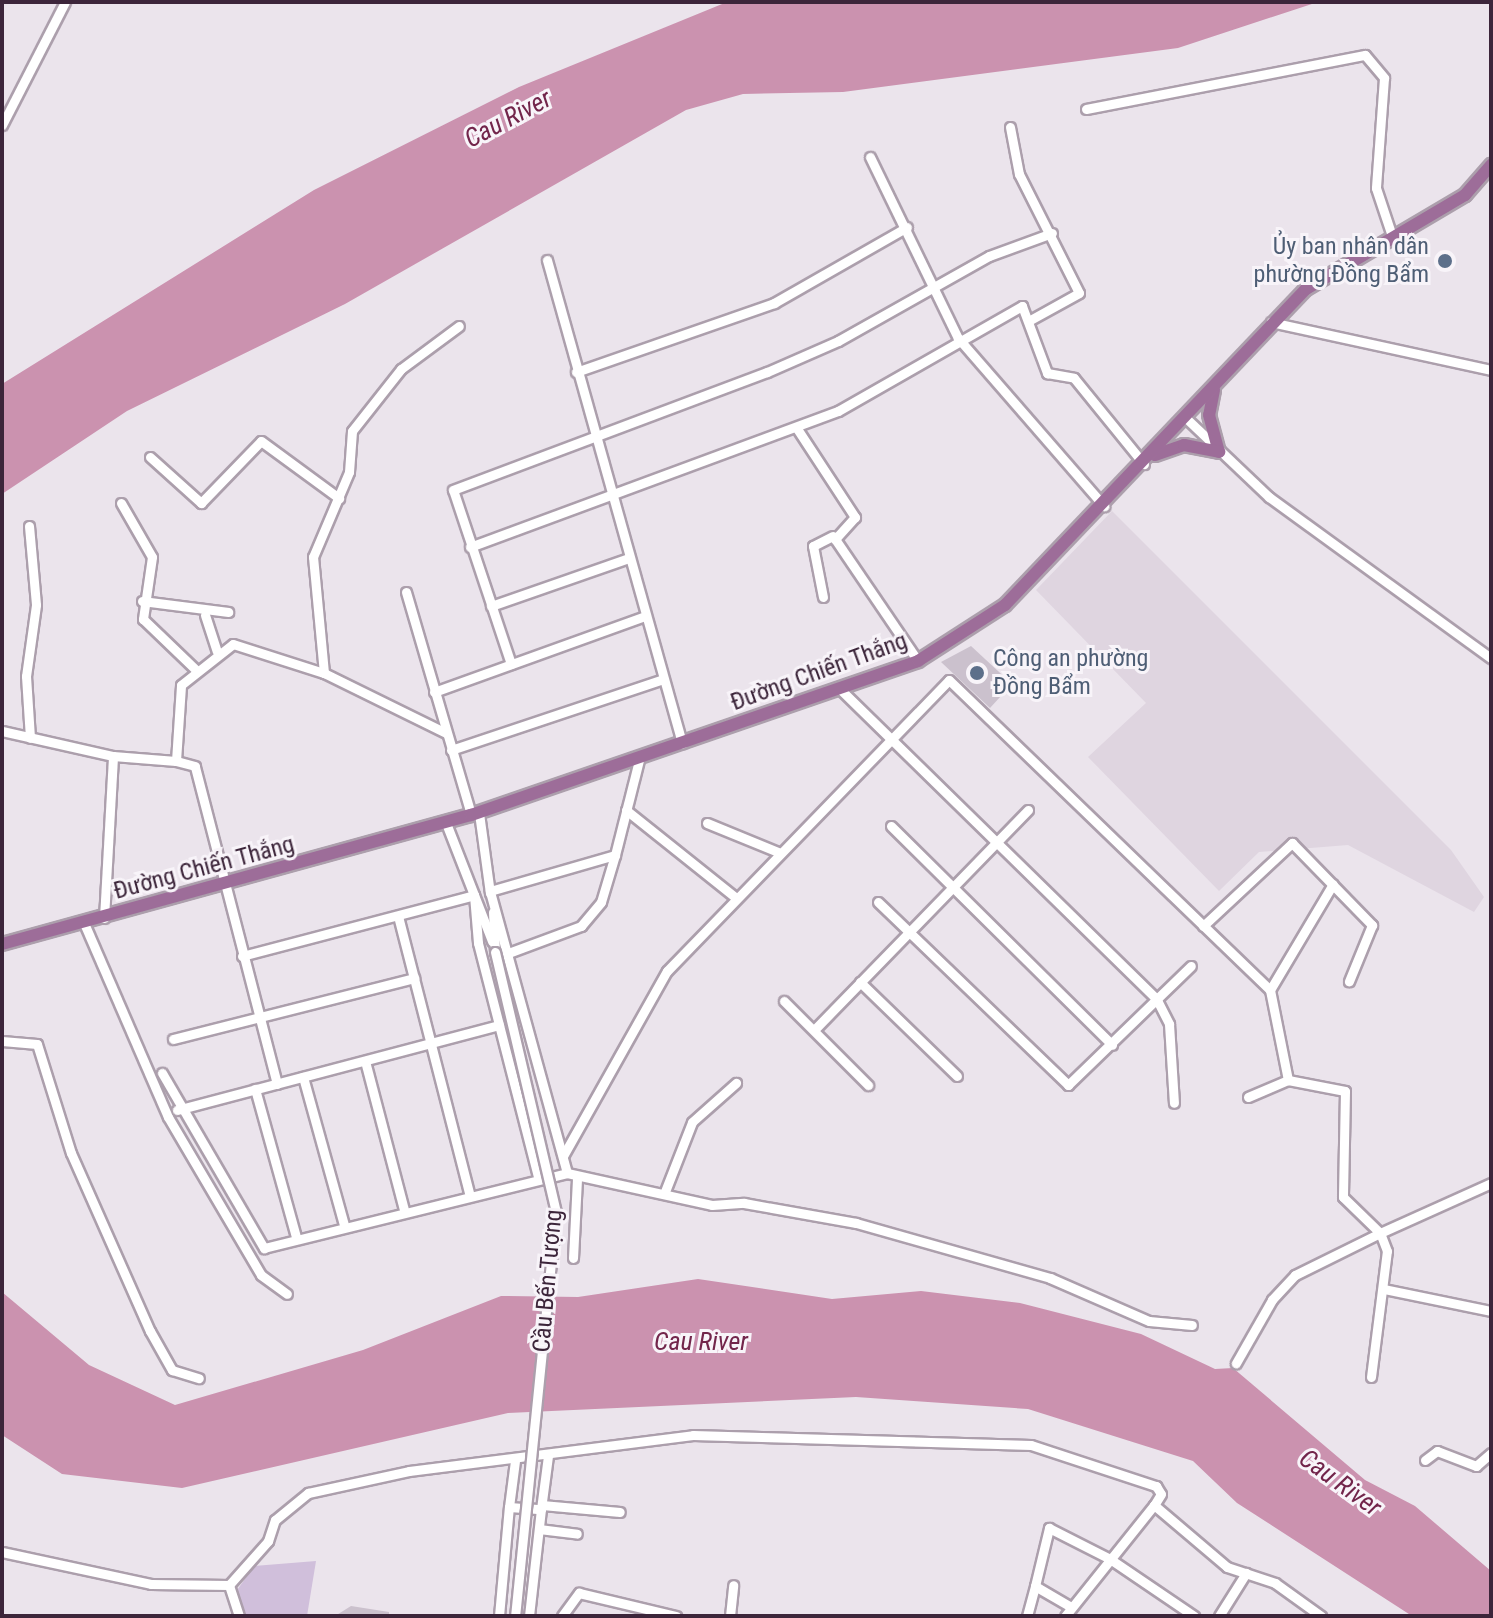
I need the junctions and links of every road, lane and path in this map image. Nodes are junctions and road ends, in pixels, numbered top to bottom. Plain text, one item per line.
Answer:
1 (65, 2) edge
2 (1086, 109) dead end
3 (2, 125) edge
4 (1010, 127) dead end
5 (870, 157) dead end
6 (1491, 165) edge
7 (907, 227) junction
8 (1052, 233) junction
9 (1392, 236) junction
10 (547, 260) dead end
11 (933, 283) junction
12 (1032, 319) junction
13 (1271, 322) junction
14 (459, 326) dead end
15 (958, 338) junction
16 (1491, 370) edge
17 (576, 372) junction
18 (1214, 390) junction
19 (1187, 419) junction
20 (796, 427) junction
21 (594, 436) junction
22 (1219, 452) junction
23 (150, 457) dead end
24 (1148, 460) junction
25 (611, 494) junction
26 (339, 498) junction
27 (121, 503) dead end
28 (1104, 506) junction
29 (29, 526) dead end
30 (833, 536) junction
31 (470, 547) junction
32 (629, 558) junction
33 (406, 592) dead end
34 (823, 597) dead end
35 (142, 601) junction
36 (491, 606) junction
37 (228, 612) dead end
38 (205, 615) junction
39 (645, 616) junction
40 (217, 651) junction
41 (1491, 658) edge
42 (918, 661) junction
43 (511, 664) junction
44 (196, 670) junction
45 (324, 673) junction
46 (663, 679) junction
47 (842, 691) junction
48 (434, 692) junction
49 (2, 731) edge
50 (446, 733) junction
51 (888, 736) junction
52 (30, 738) junction
53 (682, 743) junction
54 (451, 750) junction
55 (113, 756) junction
56 (640, 756) junction
57 (176, 761) junction
58 (626, 810) junction
59 (1028, 810) dead end
60 (475, 814) junction
61 (446, 823) junction
62 (707, 823) dead end
63 (891, 826) dead end
64 (996, 841) junction
65 (778, 852) junction
66 (615, 855) junction
67 (1333, 884) junction
68 (227, 887) junction
69 (952, 887) junction
70 (490, 891) junction
71 (474, 895) junction
72 (735, 897) junction
73 (878, 902) dead end
74 (398, 916) junction
75 (104, 918) junction
76 (84, 923) junction
77 (1203, 926) junction
78 (908, 932) junction
79 (2, 944) edge
80 (495, 952) junction
81 (511, 952) junction
82 (242, 956) junction
83 (1191, 966) dead end
84 (414, 978) junction
85 (1349, 981) dead end
86 (860, 982) junction
87 (1270, 990) junction
88 (1157, 1000) junction
89 (784, 1001) dead end
90 (259, 1019) junction
91 (499, 1025) junction
92 (814, 1030) junction
93 (173, 1039) dead end
94 (2, 1041) edge
95 (431, 1043) junction
96 (1112, 1045) junction
97 (365, 1061) junction
98 (162, 1073) dead end
99 (957, 1076) dead end
100 (303, 1077) junction
101 (1288, 1080) junction
102 (736, 1083) dead end
103 (277, 1084) junction
104 (868, 1085) dead end
105 (255, 1089) junction
106 (1248, 1097) dead end
107 (1174, 1103) dead end
108 (177, 1110) junction
109 (563, 1156) junction
110 (572, 1176) junction
111 (538, 1177) junction
112 (1491, 1183) edge
113 (469, 1193) junction
114 (664, 1194) junction
115 (404, 1210) junction
116 (344, 1225) junction
117 (1380, 1233) junction
118 (296, 1237) junction
119 (573, 1258) dead end
120 (1384, 1289) junction
121 (287, 1294) dead end
122 (1491, 1311) edge
123 (1192, 1325) dead end
124 (1236, 1363) dead end
125 (1371, 1377) dead end
126 (199, 1378) dead end
127 (1491, 1453) edge
128 (548, 1456) junction
129 (1425, 1460) dead end
130 (515, 1461) junction
131 (1154, 1505) junction
132 (509, 1507) junction
133 (542, 1507) junction
134 (620, 1512) dead end
135 (539, 1529) junction
136 (577, 1534) dead end
137 (2, 1552) edge
138 (1110, 1559) junction
139 (1246, 1573) junction
140 (229, 1585) junction
141 (733, 1585) dead end
142 (1035, 1586) junction
143 (1071, 1607) junction
144 (239, 1616) edge
145 (499, 1616) edge
146 (515, 1616) edge
147 (529, 1616) edge
148 (562, 1616) edge
149 (676, 1616) edge
150 (730, 1616) edge
151 (1027, 1616) edge
152 (1065, 1616) edge
153 (1194, 1616) edge
154 (1219, 1616) edge
155 (1321, 1616) edge

1 - 3 street
2 - 9 street
4 - 8 street
5 - 7 street
6 - 9 main road, Đường Chiến Thắng
7 - 11 street
7 - 17 street
8 - 11 street
8 - 12 street
9 - 13 main road, Đường Chiến Thắng
10 - 17 street
11 - 15 street
11 - 21 street
12 - 15 street
12 - 24 street
13 - 16 street
13 - 18 main road, Đường Chiến Thắng
14 - 26 street
15 - 20 street
15 - 28 street
17 - 21 street
18 - 19 main road, Đường Chiến Thắng
18 - 22 main road
19 - 22 street
19 - 24 main road, Đường Chiến Thắng
20 - 25 street
20 - 30 street
21 - 25 street
21 - 31 street
22 - 24 main road
22 - 41 street
23 - 26 street
24 - 28 main road, Đường Chiến Thắng
25 - 31 street
25 - 32 street
26 - 45 street
27 - 35 street
28 - 42 main road, Đường Chiến Thắng
29 - 52 street
30 - 34 street
30 - 42 street
31 - 36 street
32 - 36 street
32 - 39 street
33 - 48 street
35 - 38 street
35 - 44 street
36 - 43 street
37 - 38 street
38 - 40 street
39 - 43 street
39 - 46 street
40 - 44 street
40 - 45 street
42 - 47 main road, Đường Chiến Thắng
43 - 48 street
44 - 57 street
45 - 50 street
46 - 53 street
46 - 54 street
47 - 51 street
47 - 53 main road, Đường Chiến Thắng
48 - 50 street
49 - 52 street
50 - 54 street
51 - 64 street
51 - 65 street
51 - 77 street
52 - 55 street
53 - 56 main road, Đường Chiến Thắng
54 - 60 street
55 - 57 street
55 - 75 street
56 - 58 street
56 - 60 main road, Đường Chiến Thắng
57 - 68 street
58 - 66 street
58 - 72 street
59 - 64 street
60 - 61 main road, Đường Chiến Thắng
60 - 70 street
61 - 68 main road, Đường Chiến Thắng
61 - 71 street
62 - 65 street
63 - 69 street
64 - 69 street
64 - 88 street
65 - 72 street
66 - 70 street
66 - 81 street
67 - 77 street
67 - 85 street
67 - 87 street
68 - 75 main road, Đường Chiến Thắng
68 - 82 street
69 - 78 street
69 - 96 street
70 - 80 street
70 - 81 street
71 - 74 street
71 - 80 street
71 - 91 street
72 - 109 street
73 - 78 street
74 - 82 street
74 - 84 street
75 - 76 main road, Đường Chiến Thắng
76 - 79 main road, Đường Chiến Thắng
76 - 121 street
77 - 87 street
78 - 86 street
78 - 96 street
80 - 146 street, Cầu Bến Tượng, bridge
81 - 109 street
82 - 90 street
83 - 88 street
84 - 90 street
84 - 95 street
86 - 92 street
86 - 99 street
87 - 101 street
88 - 96 street
88 - 107 street
89 - 92 street
90 - 93 street
90 - 103 street
91 - 95 street
91 - 111 street
92 - 104 street
94 - 126 street
95 - 97 street
95 - 113 street
97 - 100 street
97 - 115 street
98 - 108 street
100 - 103 street
100 - 116 street
101 - 106 street
101 - 117 street
102 - 114 street
103 - 105 street
105 - 108 street
105 - 118 street
108 - 118 street
109 - 110 street
110 - 111 street
110 - 114 street
110 - 119 street
111 - 113 street
112 - 117 street
113 - 115 street
114 - 123 street
115 - 116 street
116 - 118 street
117 - 120 street
117 - 124 street
120 - 122 street
120 - 125 street
127 - 129 street
128 - 130 street
128 - 131 street
128 - 133 street
130 - 132 street
130 - 140 street
131 - 138 street
131 - 139 street
132 - 133 street
132 - 145 street
133 - 134 street
133 - 135 street
135 - 136 street
135 - 147 street
137 - 140 street
138 - 142 street
138 - 143 street
138 - 153 street
139 - 154 street
139 - 155 street
140 - 144 street
141 - 150 street
142 - 143 street
142 - 151 street
143 - 152 street
148 - 149 street

